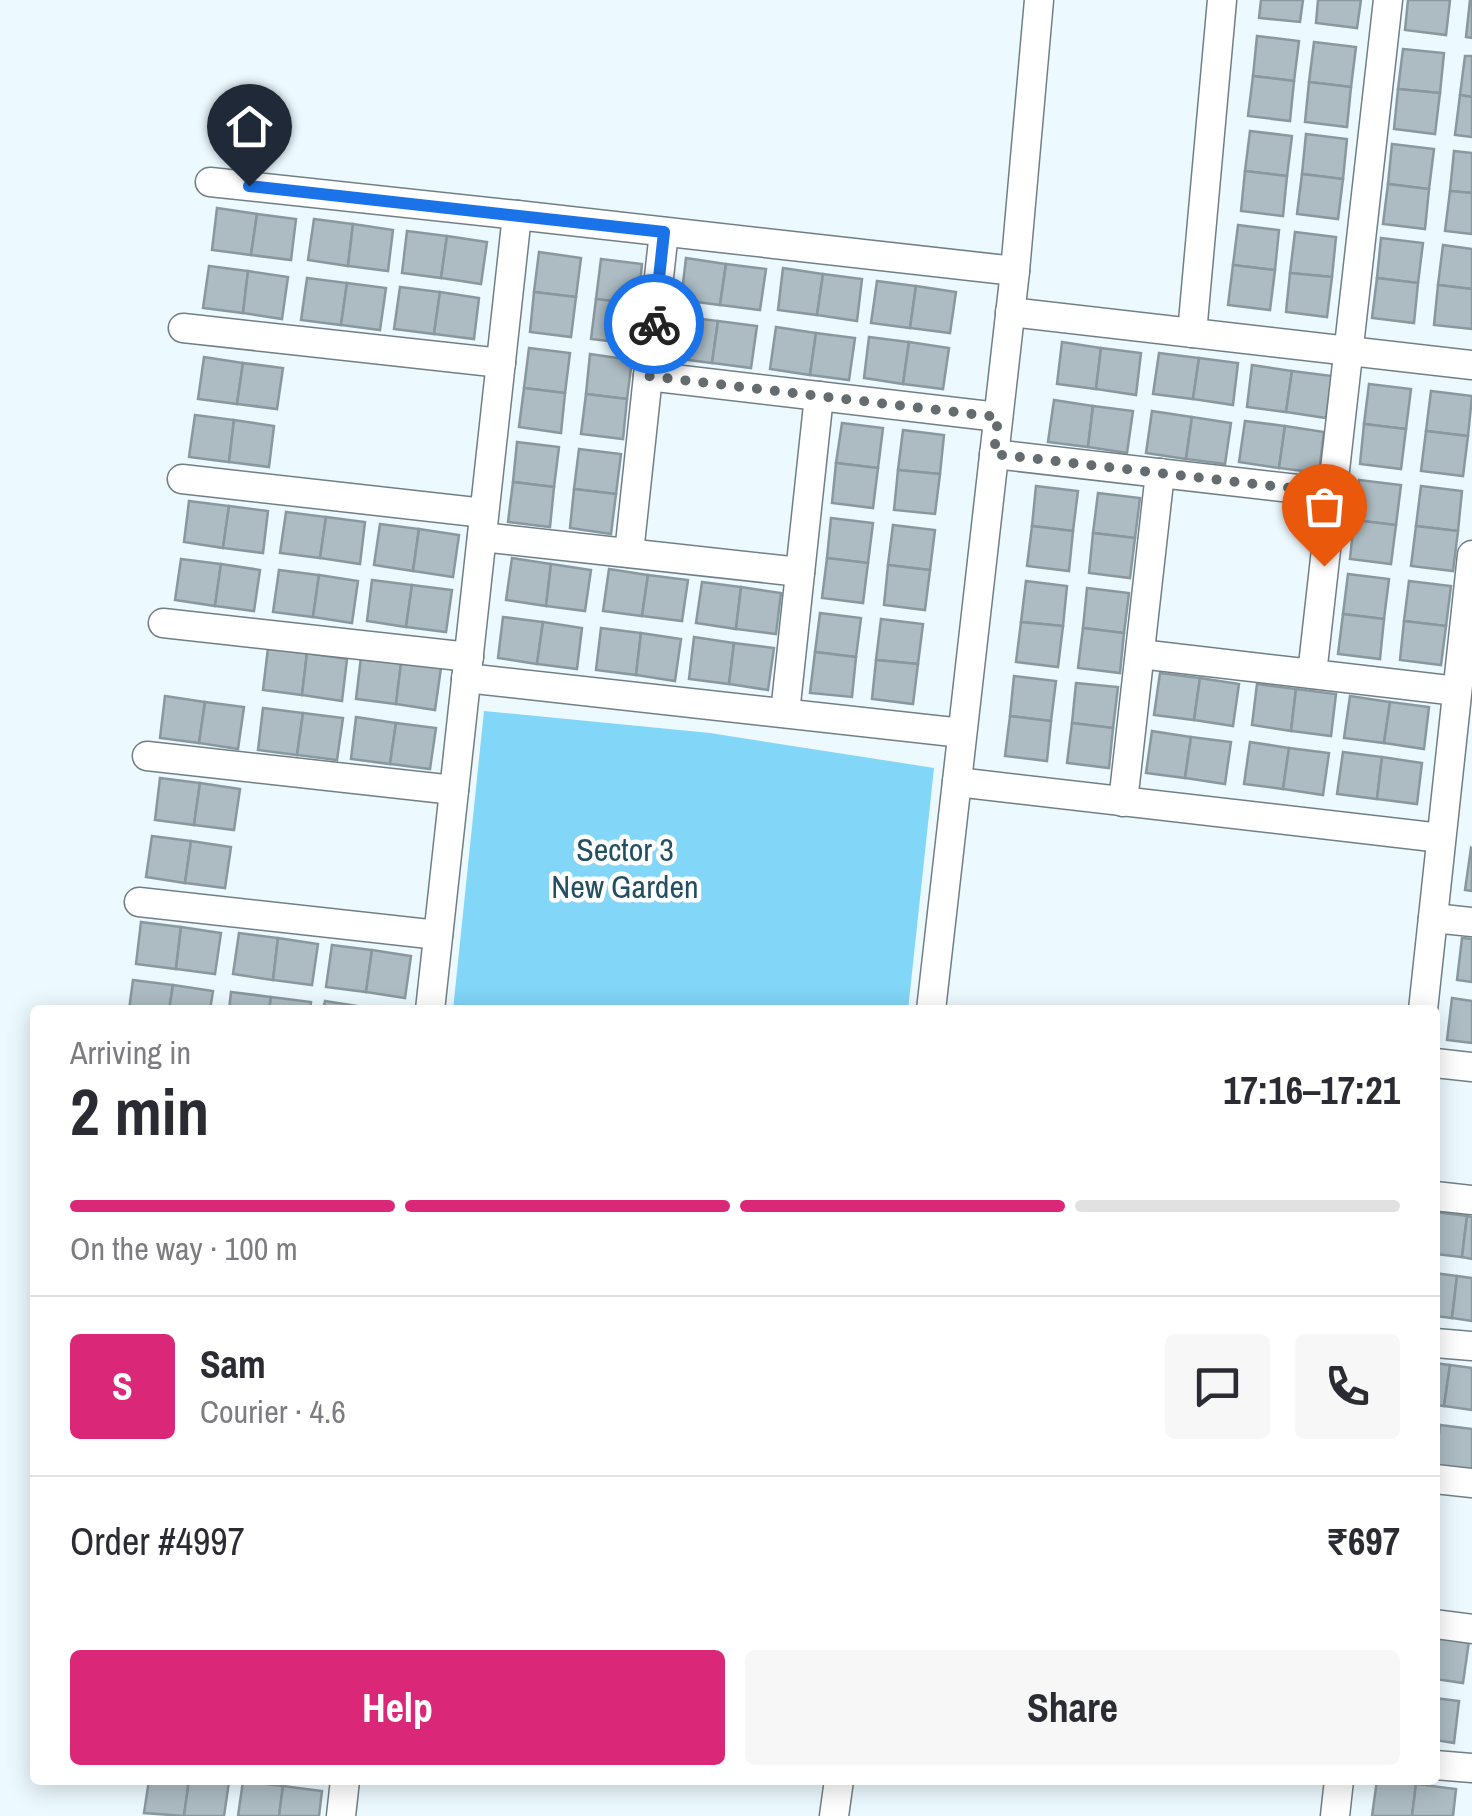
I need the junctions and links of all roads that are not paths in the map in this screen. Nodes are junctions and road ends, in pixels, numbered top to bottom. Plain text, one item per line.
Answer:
1 (1040, 0) edge
2 (1222, 0) edge
3 (1388, 0) edge
4 (210, 182) dead end
5 (517, 216) junction
6 (664, 232) junction
7 (1015, 271) junction
8 (1010, 312) junction
9 (183, 328) dead end
10 (1192, 333) junction
11 (1348, 351) junction
12 (501, 363) junction
13 (1472, 365) edge
14 (648, 376) junction
15 (819, 396) junction
16 (998, 417) junction
17 (994, 454) junction
18 (1160, 474) junction
19 (182, 479) dead end
20 (1333, 493) junction
21 (483, 525) junction
22 (629, 553) junction
23 (1472, 555) edge
24 (800, 572) junction
25 (164, 623) dead end
26 (1468, 633) edge
27 (1140, 654) junction
28 (468, 667) junction
29 (1312, 674) junction
30 (1458, 691) junction
31 (785, 713) junction
32 (962, 733) junction
33 (147, 756) dead end
34 (1460, 772) edge
35 (957, 782) junction
36 (454, 790) junction
37 (1123, 802) junction
38 (1441, 838) junction
39 (139, 902) dead end
40 (1433, 918) junction
41 (1472, 922) edge
42 (438, 935) junction
43 (431, 1005) edge
44 (933, 1005) edge
45 (1424, 1005) edge
46 (1440, 1064) edge
47 (1472, 1068) edge
48 (1440, 1197) edge
49 (1472, 1200) edge
50 (1440, 1343) edge
51 (1472, 1346) edge
52 (1440, 1480) edge
53 (1472, 1483) edge
54 (1440, 1625) edge
55 (1472, 1629) edge
56 (1440, 1765) edge
57 (1472, 1768) edge
58 (345, 1785) edge
59 (838, 1785) edge
60 (1338, 1785) edge
61 (342, 1816) edge
62 (834, 1816) edge
63 (1335, 1816) edge

1 - 7 street
2 - 10 street
3 - 11 street
4 - 5 street
5 - 6 street
5 - 12 street
6 - 7 street
6 - 14 street
7 - 8 street
8 - 10 street
8 - 16 street
9 - 12 street
10 - 11 street
11 - 13 street
11 - 20 street
12 - 21 street
14 - 15 street
14 - 22 street
15 - 16 street
15 - 24 street
16 - 17 street
17 - 18 street
17 - 32 street
18 - 20 street
18 - 27 street
19 - 21 street
20 - 29 street
21 - 22 street
21 - 28 street
22 - 24 street
23 - 26 street
24 - 31 street
25 - 28 street
26 - 30 street
27 - 29 street
27 - 37 street
28 - 31 street
28 - 36 street
29 - 30 street
30 - 34 street
31 - 32 street
32 - 35 street
33 - 36 street
34 - 38 street
35 - 37 street
35 - 44 street
36 - 42 street
37 - 38 street
38 - 40 street
39 - 42 street
40 - 41 street
40 - 45 street
42 - 43 street
46 - 47 street
48 - 49 street
50 - 51 street
52 - 53 street
54 - 55 street
56 - 57 street
58 - 61 street
59 - 62 street
60 - 63 street

